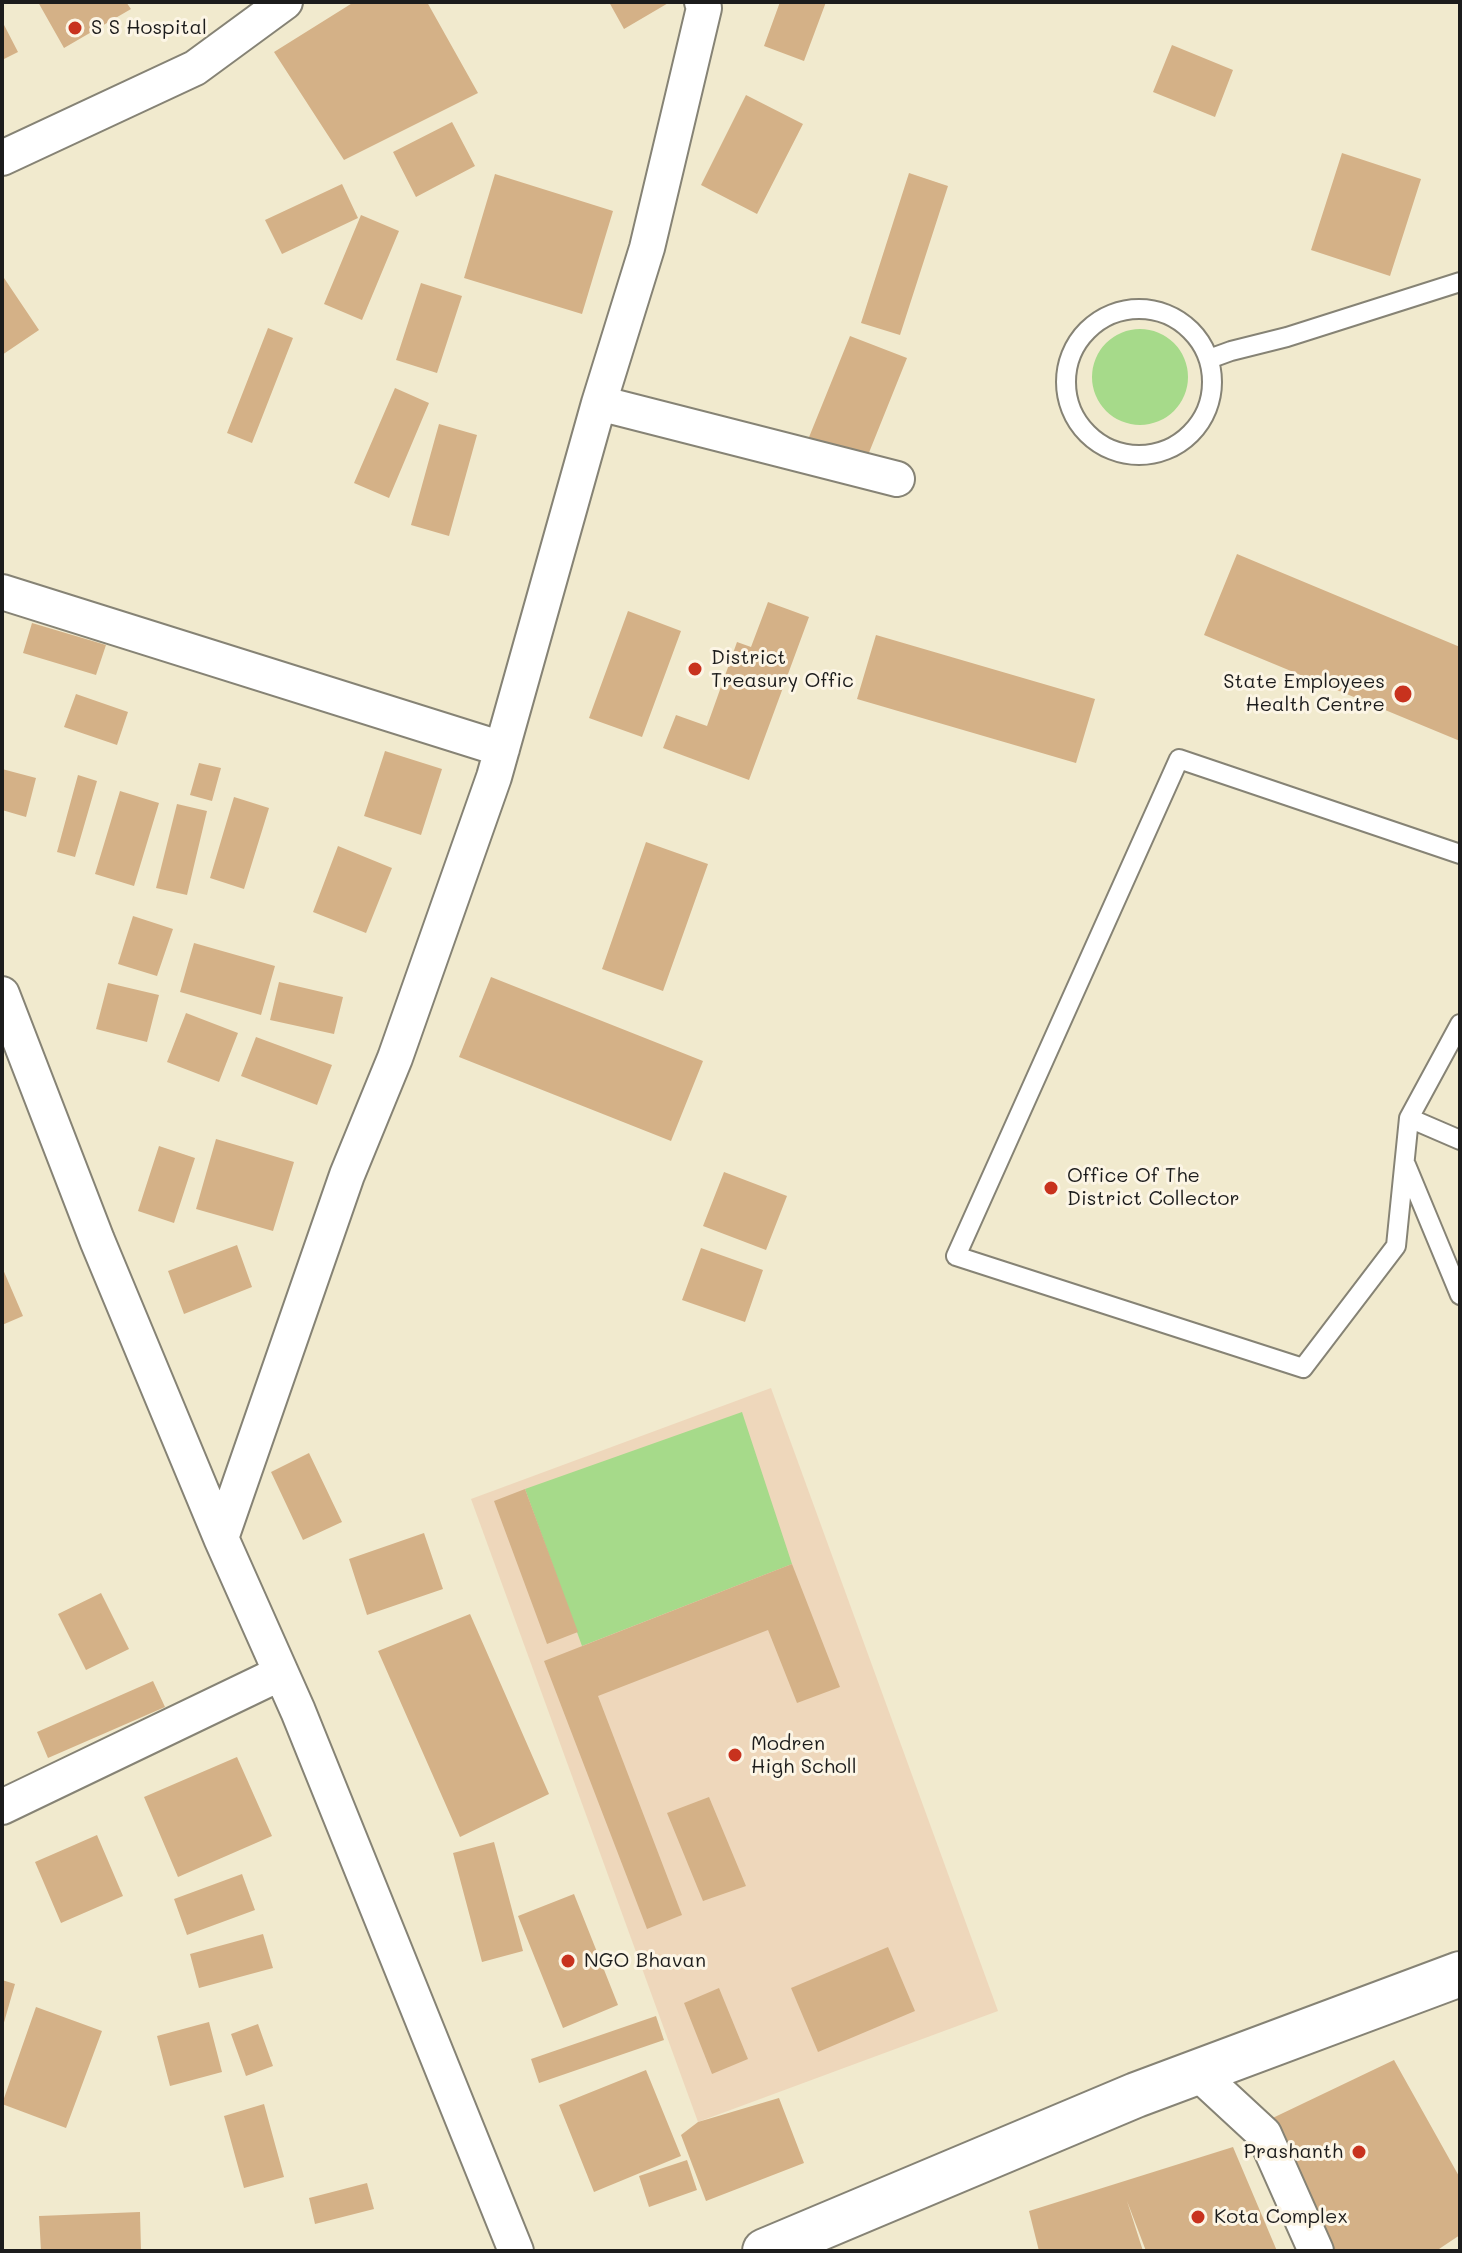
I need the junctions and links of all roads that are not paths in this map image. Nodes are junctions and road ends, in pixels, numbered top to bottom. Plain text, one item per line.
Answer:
1 (285, 2) edge
2 (702, 2) edge
3 (2, 158) edge
4 (1460, 282) edge
5 (1209, 359) junction
6 (599, 403) junction
7 (897, 479) dead end
8 (2, 592) edge
9 (502, 749) junction
10 (1460, 854) edge
11 (2, 994) edge
12 (1460, 1024) edge
13 (1409, 1118) junction
14 (1460, 1140) edge
15 (1405, 1162) junction
16 (1460, 1295) edge
17 (221, 1538) junction
18 (281, 1673) junction
19 (2, 1807) edge
20 (1460, 1974) edge
21 (1198, 2073) junction
22 (516, 2251) edge
23 (765, 2251) edge
24 (1316, 2251) edge

1 - 3 street
2 - 6 street
4 - 5 lane
5 - 5 lane
6 - 7 street
6 - 9 street
8 - 9 street
9 - 17 street
10 - 15 lane
11 - 17 street
12 - 13 lane
13 - 14 lane
13 - 15 lane
15 - 16 lane
17 - 18 street
18 - 19 street
18 - 22 street
20 - 21 street
21 - 23 street
21 - 24 street

